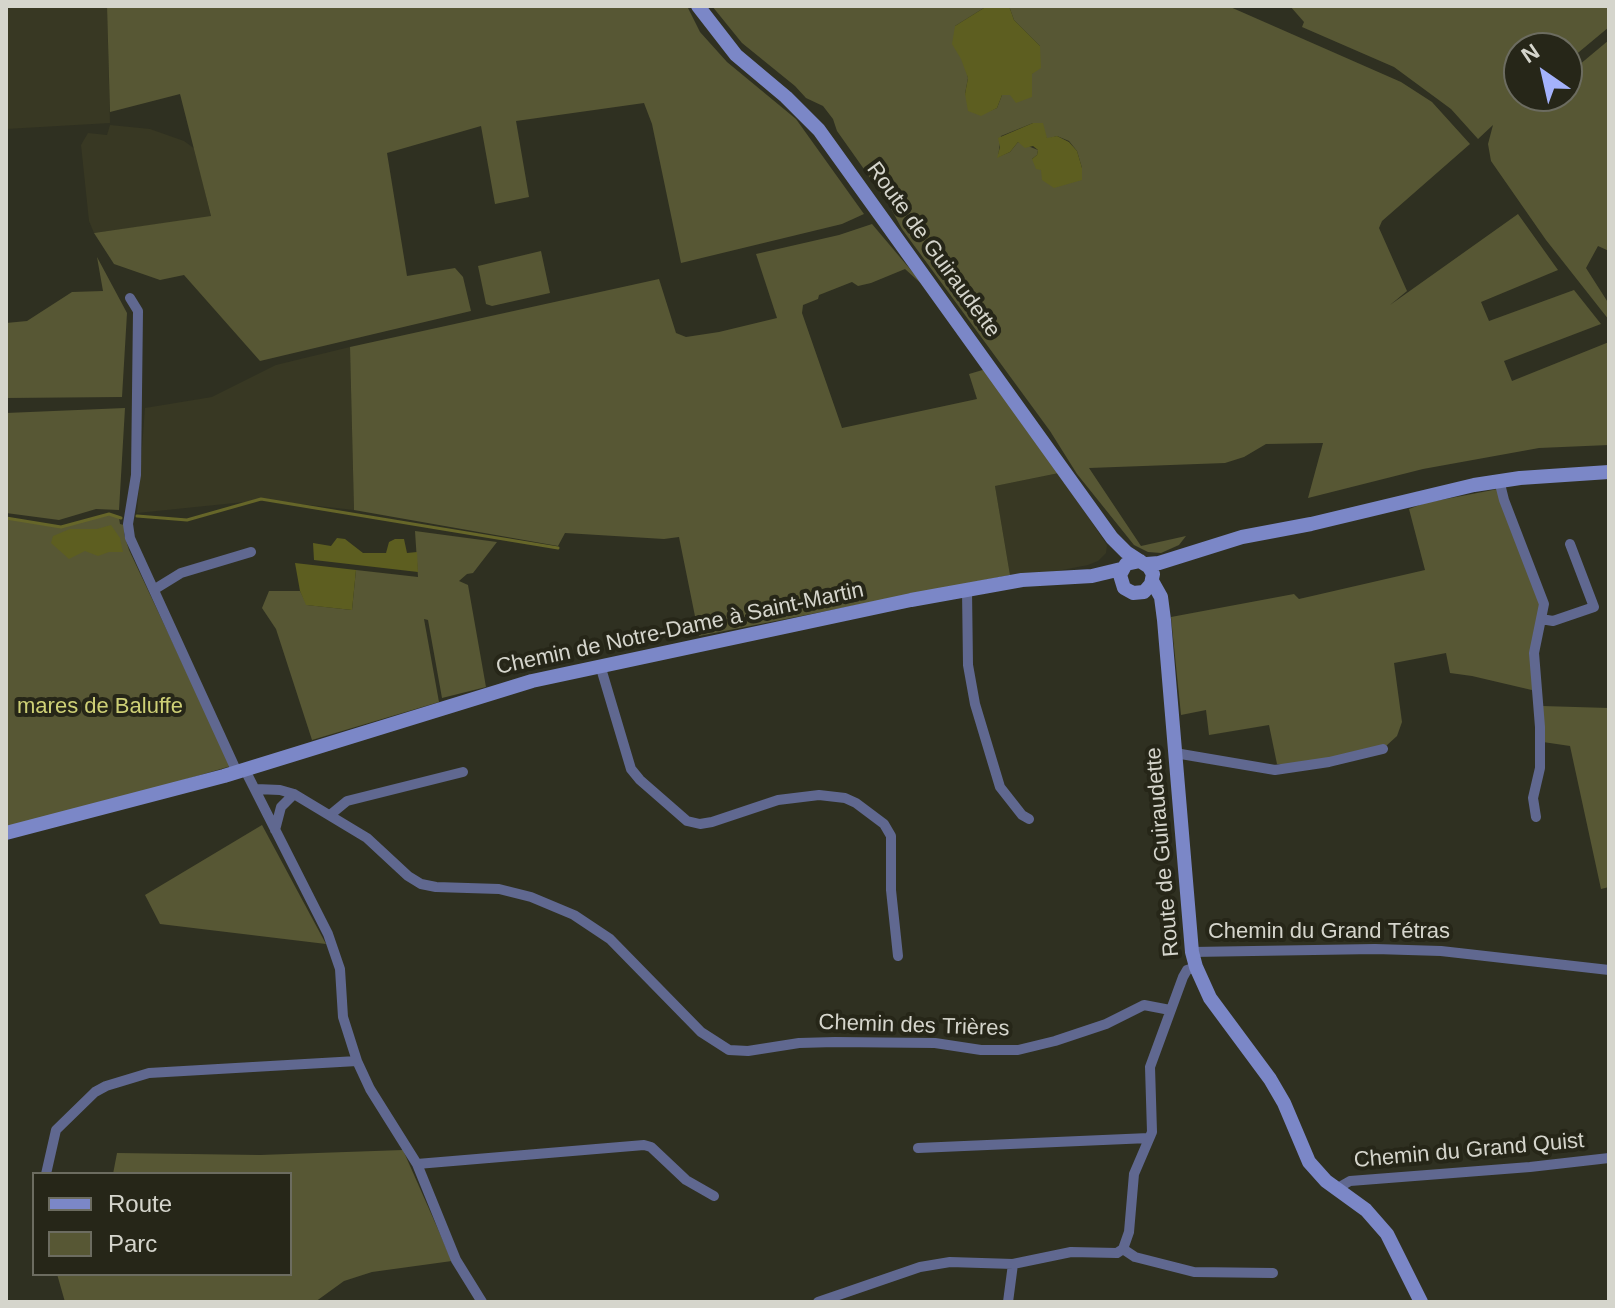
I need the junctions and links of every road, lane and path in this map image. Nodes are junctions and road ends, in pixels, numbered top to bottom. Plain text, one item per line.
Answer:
1 (698, 6) edge
2 (130, 298) dead end
3 (1609, 472) edge
4 (1499, 480) junction
5 (1112, 538) junction
6 (1570, 544) dead end
7 (251, 552) dead end
8 (1121, 573) junction
9 (1147, 575) junction
10 (155, 589) junction
11 (967, 590) junction
12 (1541, 619) junction
13 (600, 665) junction
14 (1383, 749) dead end
15 (1175, 753) junction
16 (241, 771) junction
17 (463, 772) dead end
18 (256, 789) junction
19 (294, 794) junction
20 (330, 815) junction
21 (1536, 817) dead end
22 (1029, 819) dead end
23 (275, 830) junction
24 (6, 833) edge
25 (898, 956) dead end
26 (1194, 959) junction
27 (1609, 970) edge
28 (1170, 1010) junction
29 (357, 1061) junction
30 (1149, 1138) junction
31 (918, 1148) dead end
32 (1609, 1158) edge
33 (417, 1164) junction
34 (46, 1172) edge
35 (1336, 1189) junction
36 (714, 1196) dead end
37 (1123, 1249) junction
38 (1013, 1264) junction
39 (1273, 1273) dead end
40 (482, 1302) edge
41 (818, 1302) edge
42 (1008, 1302) edge
43 (1421, 1302) edge

1 - 5 street, Route de Guiraudette
2 - 10 street
3 - 4 street
4 - 9 street
4 - 12 street
5 - 8 street, Route de Guiraudette
5 - 9 street, Route de Guiraudette
6 - 12 street
7 - 10 street
8 - 9 street, Chemin de Notre-Dame à Saint-Martin
8 - 9 street
8 - 11 street, Chemin de Notre-Dame à Saint-Martin
9 - 15 street, Route de Guiraudette
10 - 16 street
11 - 13 street, Chemin de Notre-Dame à Saint-Martin
11 - 22 street
12 - 21 street
13 - 16 street, Chemin de Notre-Dame à Saint-Martin
13 - 25 street
14 - 15 street
15 - 26 street, Route de Guiraudette
16 - 18 street
16 - 24 street, Chemin de Notre-Dame à Saint-Martin
17 - 20 street
18 - 19 street, Chemin des Trières
18 - 23 street
19 - 20 street, Chemin des Trières
19 - 23 street
20 - 28 street, Chemin des Trières
23 - 29 street
26 - 27 street, Chemin du Grand Tétras
26 - 28 street
26 - 35 street, Route de Guiraudette
28 - 30 street
29 - 33 street
29 - 34 street
30 - 31 street
30 - 37 street
32 - 35 street, Chemin du Grand Quist
33 - 36 street
33 - 40 street
35 - 43 street, Route de Guiraudette
37 - 38 street
37 - 39 street
38 - 41 street
38 - 42 street

